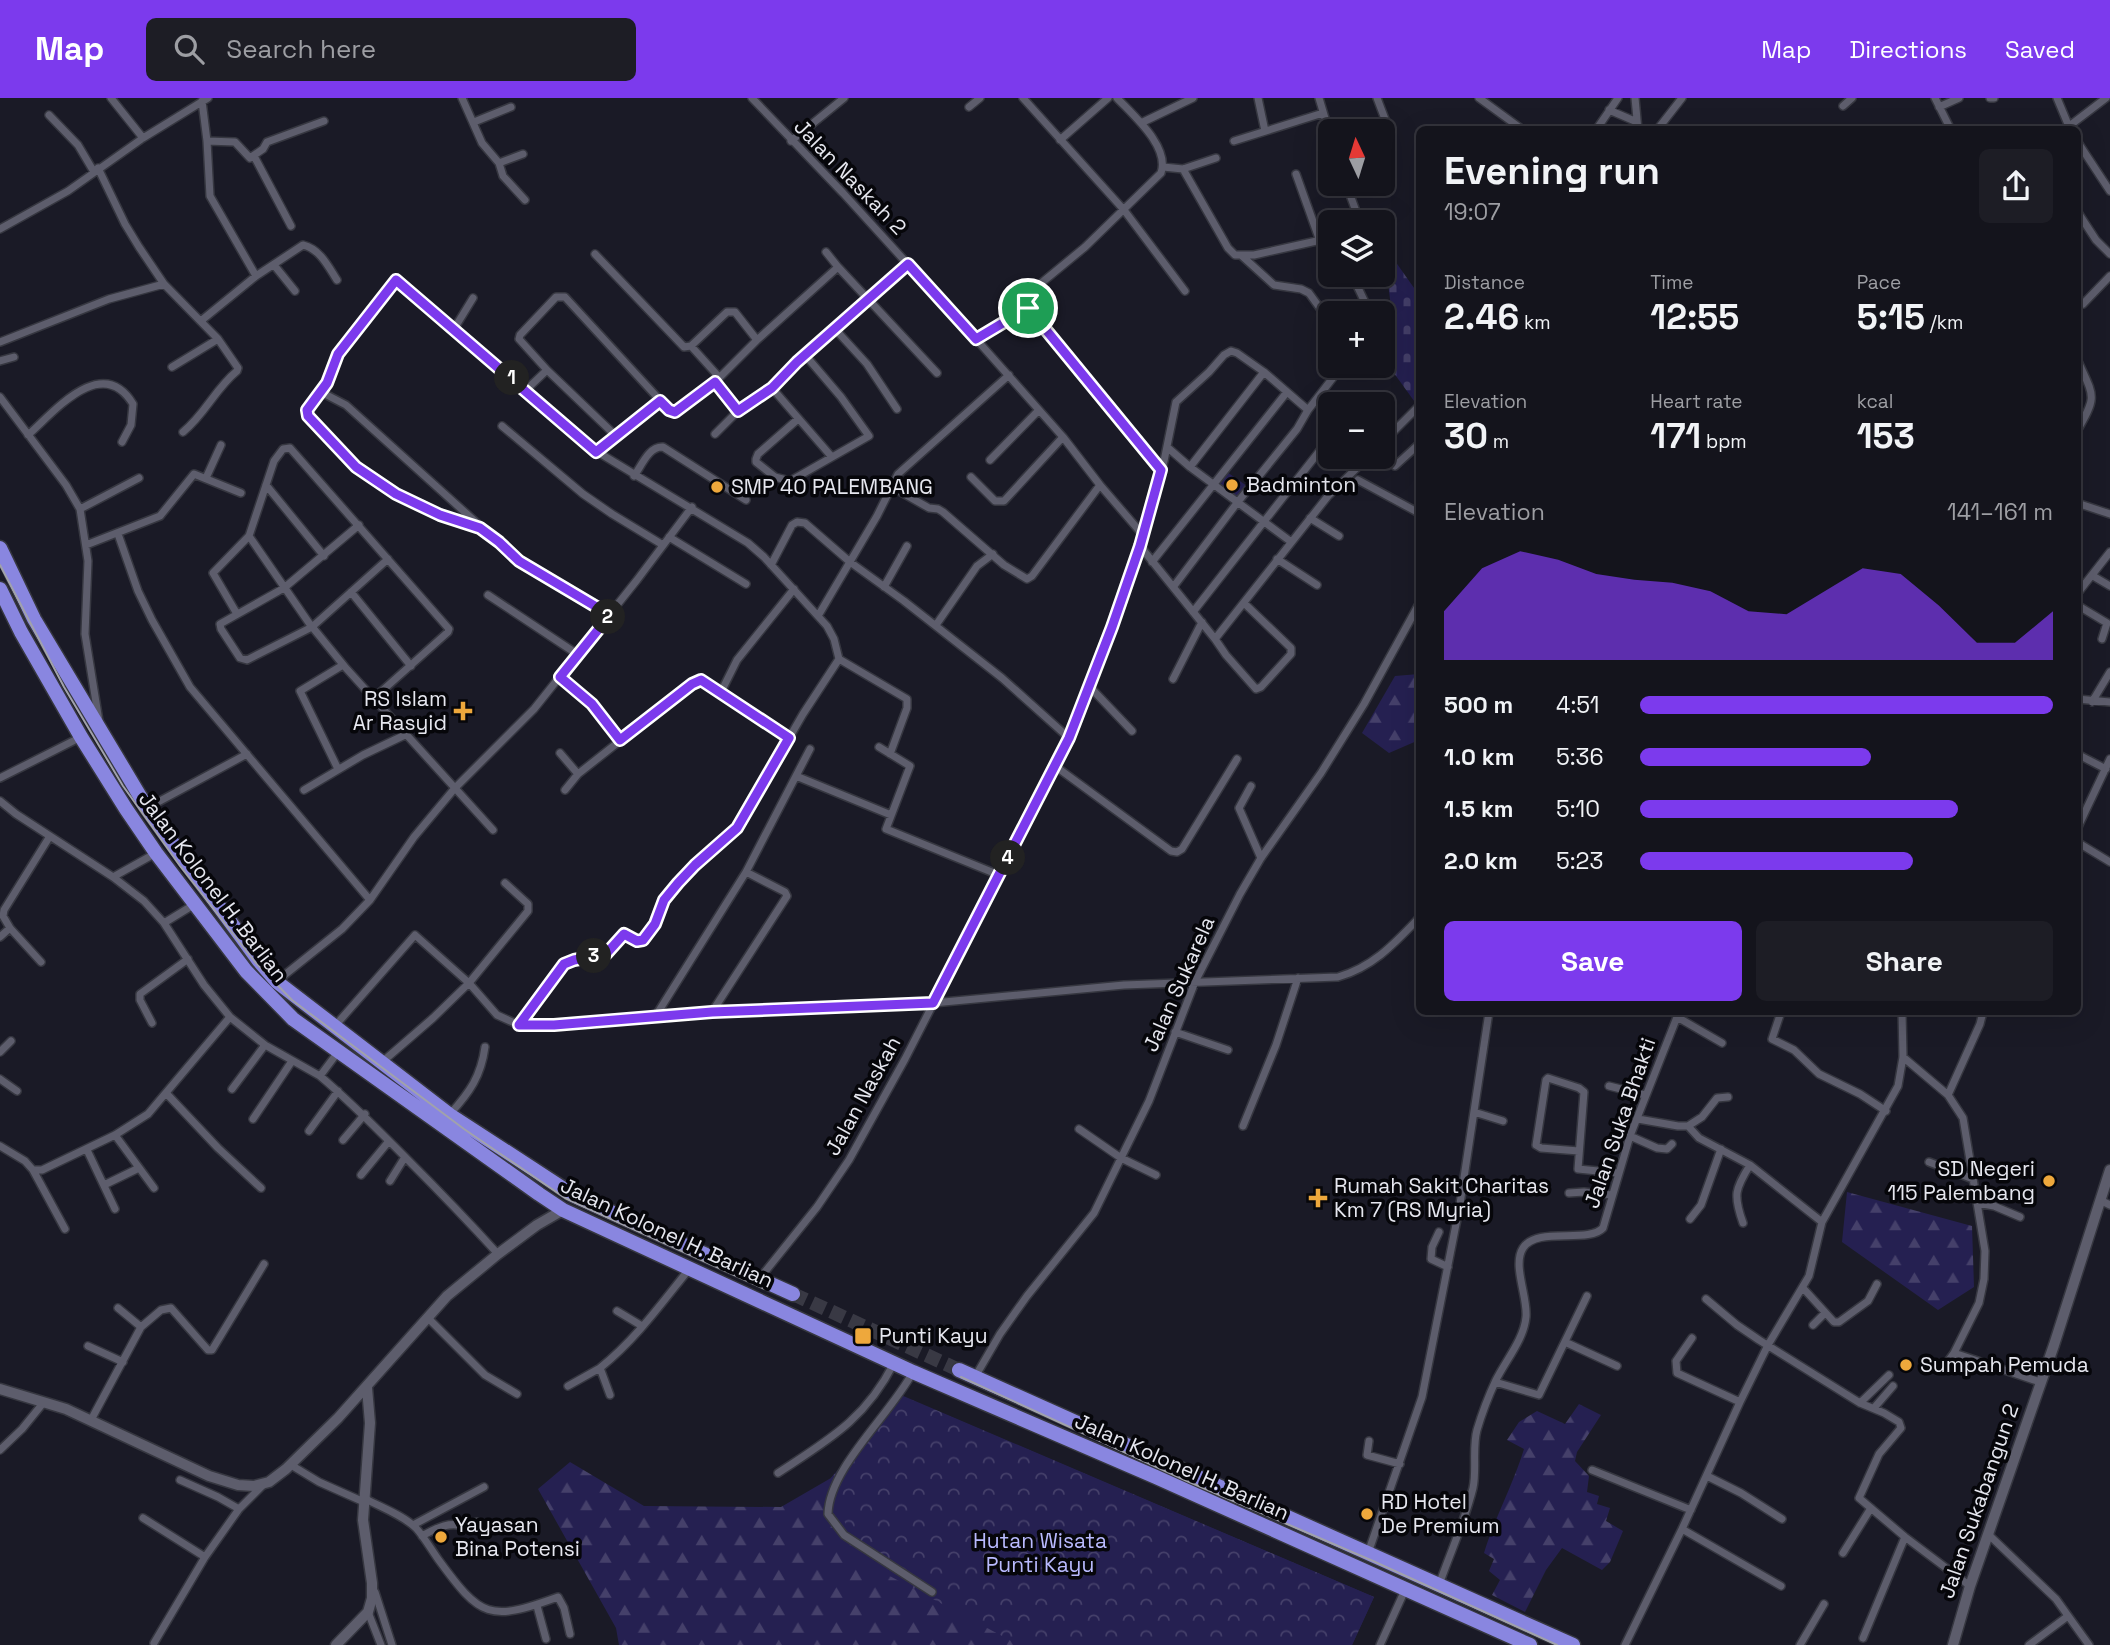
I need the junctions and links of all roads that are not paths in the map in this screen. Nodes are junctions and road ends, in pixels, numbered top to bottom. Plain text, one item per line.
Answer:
1 (462, 98) edge
2 (752, 98) edge
3 (844, 98) edge
4 (980, 98) edge
5 (1023, 98) edge
6 (1108, 98) edge
7 (1117, 98) edge
8 (1174, 98) edge
9 (1193, 98) edge
10 (1258, 98) edge
11 (1319, 98) edge
12 (1377, 98) edge
13 (1479, 98) edge
14 (1618, 98) edge
15 (1635, 98) edge
16 (1682, 98) edge
17 (1852, 98) edge
18 (1935, 98) edge
19 (1959, 98) edge
20 (2057, 98) edge
21 (2106, 98) edge
22 (114, 99) edge
23 (205, 100) edge
24 (1843, 106) dead end
25 (511, 107) dead end
26 (969, 107) dead end
27 (1939, 107) junction
28 (1174, 108) junction
29 (1609, 110) junction
30 (1323, 113) junction
31 (49, 115) dead end
32 (1325, 119) edge
33 (1385, 119) edge
34 (324, 121) dead end
35 (474, 122) junction
36 (1141, 123) junction
37 (1518, 126) edge
38 (1599, 126) edge
39 (1637, 126) edge
40 (1660, 126) edge
41 (1949, 126) edge
42 (2066, 126) edge
43 (2070, 126) edge
44 (1265, 131) junction
45 (143, 138) junction
46 (207, 141) junction
47 (1060, 141) junction
48 (1234, 141) dead end
49 (791, 142) junction
50 (2081, 147) edge
51 (523, 154) dead end
52 (254, 156) junction
53 (1216, 158) dead end
54 (499, 163) junction
55 (1163, 167) junction
56 (1184, 169) junction
57 (96, 170) junction
58 (1296, 174) dead end
59 (2110, 191) edge
60 (525, 200) dead end
61 (1124, 210) junction
62 (2081, 218) edge
63 (290, 226) dead end
64 (0, 229) edge
65 (1318, 235) edge
66 (1318, 241) edge
67 (826, 252) dead end
68 (595, 254) dead end
69 (2110, 254) edge
70 (1242, 256) junction
71 (908, 264) junction
72 (274, 265) junction
73 (838, 267) junction
74 (256, 276) junction
75 (2110, 276) edge
76 (337, 280) dead end
77 (164, 284) junction
78 (295, 291) dead end
79 (1185, 291) dead end
80 (472, 298) dead end
81 (867, 299) junction
82 (2083, 304) dead end
83 (1318, 305) edge
84 (1028, 308) junction
85 (202, 320) junction
86 (454, 329) junction
87 (835, 329) junction
88 (218, 339) junction
89 (976, 339) junction
90 (757, 340) junction
91 (0, 342) edge
92 (691, 346) junction
93 (14, 356) dead end
94 (806, 356) junction
95 (0, 361) edge
96 (172, 366) dead end
97 (2081, 369) edge
98 (547, 370) junction
99 (1264, 372) junction
100 (937, 373) dead end
101 (1009, 375) junction
102 (1333, 378) edge
103 (717, 380) junction
104 (772, 388) junction
105 (526, 390) junction
106 (321, 392) junction
107 (1287, 392) junction
108 (0, 397) edge
109 (660, 401) junction
110 (897, 409) dead end
111 (1039, 410) junction
112 (1308, 410) junction
113 (738, 411) junction
114 (1416, 413) edge
115 (798, 419) junction
116 (2081, 425) edge
117 (502, 426) dead end
118 (1395, 431) edge
119 (183, 432) dead end
120 (715, 434) dead end
121 (28, 435) junction
122 (615, 435) junction
123 (1063, 437) junction
124 (122, 442) dead end
125 (221, 444) dead end
126 (1167, 447) junction
127 (1416, 447) edge
128 (596, 452) junction
129 (1318, 452) edge
130 (831, 457) junction
131 (990, 460) dead end
132 (1395, 466) dead end
133 (1190, 467) junction
134 (1356, 469) edge
135 (1161, 470) junction
136 (634, 476) junction
137 (971, 477) dead end
138 (139, 478) dead end
139 (206, 478) junction
140 (1357, 480) dead end
141 (266, 485) junction
142 (1100, 485) junction
143 (1213, 485) junction
144 (892, 487) junction
145 (241, 493) dead end
146 (746, 500) dead end
147 (1237, 503) junction
148 (2081, 504) edge
149 (692, 507) junction
150 (79, 509) junction
151 (1416, 511) edge
152 (2110, 514) edge
153 (1310, 519) junction
154 (1263, 522) junction
155 (359, 525) junction
156 (480, 528) junction
157 (118, 534) junction
158 (1143, 535) junction
159 (249, 536) junction
160 (1339, 536) dead end
161 (669, 537) junction
162 (1290, 541) junction
163 (86, 545) junction
164 (663, 545) junction
165 (907, 546) dead end
166 (1140, 546) junction
167 (0, 548) edge
168 (2110, 552) edge
169 (993, 555) junction
170 (324, 556) junction
171 (388, 559) junction
172 (1277, 559) junction
173 (850, 562) junction
174 (1152, 562) junction
175 (771, 565) junction
176 (2093, 576) junction
177 (16, 580) junction
178 (746, 584) dead end
179 (1174, 586) junction
180 (1317, 586) dead end
181 (2110, 586) edge
182 (884, 587) junction
183 (0, 588) edge
184 (284, 588) junction
185 (794, 589) junction
186 (2081, 590) edge
187 (351, 592) junction
188 (488, 595) dead end
189 (1244, 603) junction
190 (2081, 607) edge
191 (1416, 609) edge
192 (1193, 612) junction
193 (237, 614) junction
194 (610, 615) junction
195 (818, 616) junction
196 (1202, 622) junction
197 (936, 625) junction
198 (312, 627) junction
199 (1215, 639) junction
200 (2102, 639) dead end
201 (577, 654) junction
202 (839, 659) junction
203 (343, 665) junction
204 (411, 666) junction
205 (2110, 672) edge
206 (560, 677) junction
207 (1172, 679) dead end
208 (1089, 686) junction
209 (721, 692) junction
210 (374, 698) junction
211 (2081, 700) edge
212 (2092, 702) junction
213 (2110, 702) edge
214 (1132, 731) dead end
215 (407, 734) junction
216 (102, 736) junction
217 (81, 737) junction
218 (789, 738) junction
219 (1069, 738) junction
220 (620, 740) junction
221 (879, 747) dead end
222 (810, 749) dead end
223 (560, 753) dead end
224 (247, 754) junction
225 (890, 754) junction
226 (2081, 757) edge
227 (1237, 759) dead end
228 (2110, 759) edge
229 (1055, 766) junction
230 (338, 769) junction
231 (578, 774) junction
232 (2106, 774) edge
233 (796, 776) junction
234 (0, 778) edge
235 (1251, 786) dead end
236 (455, 788) junction
237 (304, 790) dead end
238 (565, 790) dead end
239 (0, 801) edge
240 (147, 808) junction
241 (891, 815) junction
242 (2081, 821) edge
243 (493, 830) dead end
244 (50, 836) junction
245 (2081, 844) edge
246 (156, 853) junction
247 (1261, 858) junction
248 (2110, 862) edge
249 (746, 872) junction
250 (999, 875) junction
251 (113, 877) junction
252 (505, 883) dead end
253 (370, 900) junction
254 (196, 904) junction
255 (2, 908) edge
256 (1416, 921) edge
257 (164, 923) junction
258 (10, 928) junction
259 (0, 937) edge
260 (188, 959) junction
261 (41, 962) dead end
262 (1298, 978) junction
263 (277, 982) junction
264 (1195, 982) junction
265 (469, 983) junction
266 (933, 1003) junction
267 (712, 1012) junction
268 (1489, 1015) edge
269 (1678, 1015) edge
270 (1680, 1015) edge
271 (1780, 1015) edge
272 (1902, 1015) edge
273 (1982, 1015) edge
274 (230, 1017) junction
275 (654, 1017) junction
276 (152, 1023) dead end
277 (519, 1025) junction
278 (334, 1027) junction
279 (1175, 1032) junction
280 (11, 1041) dead end
281 (1722, 1043) dead end
282 (265, 1045) junction
283 (485, 1046) dead end
284 (1228, 1050) dead end
285 (0, 1052) edge
286 (338, 1052) junction
287 (1903, 1057) junction
288 (292, 1061) junction
289 (381, 1063) junction
290 (320, 1076) junction
291 (0, 1079) edge
292 (1609, 1086) dead end
293 (232, 1089) dead end
294 (17, 1091) dead end
295 (338, 1091) junction
296 (166, 1093) junction
297 (1645, 1095) junction
298 (1948, 1095) junction
299 (1728, 1097) dead end
300 (1886, 1111) junction
301 (1474, 1112) junction
302 (365, 1114) junction
303 (450, 1115) junction
304 (253, 1119) dead end
305 (1638, 1119) junction
306 (1503, 1121) dead end
307 (1243, 1126) dead end
308 (1688, 1126) junction
309 (1079, 1129) dead end
310 (309, 1131) dead end
311 (115, 1135) junction
312 (1630, 1136) junction
313 (343, 1140) dead end
314 (390, 1140) junction
315 (1672, 1144) dead end
316 (0, 1146) edge
317 (1721, 1149) junction
318 (88, 1150) junction
319 (1578, 1151) junction
320 (405, 1157) junction
321 (1121, 1158) junction
322 (1929, 1162) dead end
323 (1750, 1166) junction
324 (139, 1168) junction
325 (33, 1170) junction
326 (2110, 1170) edge
327 (1618, 1173) junction
328 (361, 1175) dead end
329 (1156, 1175) dead end
330 (1973, 1179) junction
331 (390, 1181) dead end
332 (104, 1185) junction
333 (154, 1188) dead end
334 (261, 1188) dead end
335 (1569, 1194) dead end
336 (1612, 1195) junction
337 (1977, 1203) junction
338 (2105, 1203) edge
339 (115, 1209) dead end
340 (563, 1210) junction
341 (2020, 1217) dead end
342 (1690, 1219) dead end
343 (1822, 1222) junction
344 (1743, 1223) dead end
345 (65, 1230) dead end
346 (1439, 1232) dead end
347 (498, 1254) junction
348 (264, 1264) dead end
349 (1448, 1267) junction
350 (690, 1268) junction
351 (760, 1278) junction
352 (1877, 1284) dead end
353 (1802, 1288) junction
354 (793, 1294) tunnel mouth
355 (1587, 1296) dead end
356 (1706, 1299) dead end
357 (118, 1308) dead end
358 (617, 1311) dead end
359 (1825, 1313) junction
360 (427, 1317) junction
361 (1813, 1325) dead end
362 (642, 1326) junction
363 (141, 1327) junction
364 (1692, 1338) dead end
365 (1565, 1342) junction
366 (1768, 1345) junction
367 (88, 1346) dead end
368 (1954, 1353) junction
369 (123, 1362) junction
370 (894, 1363) junction
371 (1617, 1366) dead end
372 (600, 1368) junction
373 (1943, 1368) dead end
374 (959, 1370) tunnel mouth
375 (913, 1372) junction
376 (1889, 1376) dead end
377 (975, 1377) junction
378 (1495, 1382) junction
379 (2039, 1382) junction
380 (1893, 1386) dead end
381 (568, 1387) dead end
382 (367, 1388) junction
383 (0, 1389) edge
384 (517, 1394) dead end
385 (610, 1395) dead end
386 (44, 1402) junction
387 (1740, 1402) junction
388 (1860, 1403) junction
389 (1874, 1408) junction
390 (91, 1420) junction
391 (1369, 1441) dead end
392 (0, 1450) edge
393 (1400, 1464) junction
394 (290, 1465) junction
395 (1592, 1470) dead end
396 (778, 1473) dead end
397 (1707, 1476) junction
398 (180, 1480) dead end
399 (265, 1483) junction
400 (484, 1487) dead end
401 (364, 1500) junction
402 (1871, 1508) junction
403 (240, 1510) junction
404 (1691, 1510) junction
405 (143, 1518) dead end
406 (1782, 1519) dead end
407 (477, 1522) dead end
408 (412, 1525) junction
409 (1682, 1530) junction
410 (1989, 1535) junction
411 (422, 1536) junction
412 (1905, 1537) junction
413 (1843, 1553) dead end
414 (1368, 1554) junction
415 (205, 1557) junction
416 (372, 1583) junction
417 (1440, 1585) junction
418 (1781, 1586) dead end
419 (1970, 1586) junction
420 (1405, 1590) junction
421 (932, 1591) dead end
422 (1824, 1604) dead end
423 (537, 1606) junction
424 (368, 1612) junction
425 (2068, 1616) junction
426 (569, 1634) dead end
427 (546, 1639) dead end
428 (1863, 1639) dead end
429 (155, 1643) dead end
430 (336, 1645) edge
431 (381, 1645) edge
432 (392, 1645) edge
433 (1380, 1645) edge
434 (1530, 1645) edge
435 (1573, 1645) edge
436 (1625, 1645) edge
437 (1800, 1645) edge
438 (1953, 1645) edge
439 (2029, 1645) edge
440 (2089, 1645) edge

1 - 35 street
2 - 49 street, Jalan Naskah 2
3 - 49 street
4 - 26 street
5 - 47 street
6 - 47 street
7 - 36 street
8 - 28 street
9 - 28 street
10 - 44 street
11 - 30 street
12 - 33 street
13 - 37 street
14 - 29 street
15 - 39 street
16 - 40 street
17 - 24 street
18 - 27 street
19 - 27 street
20 - 42 street
21 - 43 street
22 - 45 street
23 - 45 street
23 - 46 street
25 - 35 street
27 - 41 street
28 - 36 street
29 - 38 street
29 - 39 street
30 - 32 street
30 - 44 street
31 - 57 street
34 - 52 street
35 - 54 street
36 - 55 street
44 - 48 street
45 - 57 street
46 - 52 street
46 - 74 street
47 - 61 street
49 - 71 street, Jalan Naskah 2
50 - 59 street
51 - 54 street
52 - 63 street
53 - 56 street
54 - 60 street
55 - 56 street
55 - 61 street
56 - 70 street
57 - 64 street
57 - 77 street
58 - 65 street
61 - 79 street
61 - 84 street
62 - 69 street
66 - 70 street
67 - 73 street
68 - 92 street
70 - 83 street
71 - 81 street
71 - 89 street, Jalan Naskah 2
72 - 74 street
72 - 76 street
72 - 78 street
73 - 81 street
73 - 90 street
74 - 85 street
75 - 82 street
77 - 85 street
77 - 91 street
80 - 86 street
81 - 87 street
81 - 100 street
84 - 89 street
84 - 135 street
85 - 88 street
86 - 105 street
86 - 106 street
87 - 94 street
87 - 110 street
88 - 96 street
88 - 119 street
89 - 101 street, Jalan Naskah 2
90 - 92 street
90 - 103 street
92 - 103 street
93 - 95 street
94 - 104 street
94 - 130 street
97 - 116 street
98 - 105 street
98 - 109 street
98 - 122 street
99 - 107 street
99 - 126 street, Jalan Naskah
99 - 133 street
101 - 111 street, Jalan Naskah 2
101 - 144 street
102 - 112 street
103 - 109 street
103 - 113 street
104 - 113 street
104 - 115 street
105 - 128 street
106 - 156 street
106 - 156 street
107 - 112 street
107 - 143 street
108 - 121 street
109 - 122 street
111 - 123 street, Jalan Naskah 2
111 - 131 street
112 - 147 street
113 - 120 street
114 - 118 street
115 - 130 street
115 - 130 street
117 - 164 street
121 - 124 street
121 - 150 street
122 - 128 street
123 - 137 street
123 - 142 street, Jalan Naskah 2
125 - 139 street
126 - 133 street
126 - 135 street, Jalan Naskah
127 - 132 street
128 - 136 street
129 - 154 street
133 - 143 street
134 - 153 street
135 - 158 street, Jalan Naskah
136 - 146 street
136 - 149 street
138 - 150 street
139 - 145 street
139 - 157 street
140 - 151 street
141 - 155 street
141 - 159 street
141 - 170 street
142 - 158 street, Jalan Naskah 2
142 - 169 street
143 - 147 street
143 - 174 street
144 - 169 street
144 - 173 street
147 - 154 street
147 - 179 street
148 - 152 street
149 - 161 street
149 - 175 street
150 - 163 street
153 - 160 street
153 - 162 street
154 - 162 street
154 - 192 street
155 - 170 street
155 - 171 street
156 - 194 street
157 - 163 street
157 - 224 street
158 - 166 street, Jalan Naskah
159 - 184 street
159 - 193 street
161 - 164 street
161 - 178 street
162 - 172 street
163 - 216 street
164 - 194 street
165 - 182 street
166 - 174 street
166 - 208 street, Jalan Naskah
167 - 177 highway
168 - 176 street
169 - 197 street
170 - 184 street
171 - 187 street
171 - 204 street
172 - 180 street
172 - 189 street
173 - 175 street
173 - 182 street
173 - 195 street
174 - 179 street
175 - 185 street
176 - 181 street
176 - 186 street
177 - 183 highway
177 - 216 highway
179 - 192 street
182 - 197 street
183 - 217 highway, Jalan Kolonel H. Barlian
184 - 193 street
184 - 198 street
185 - 195 street
185 - 209 street
187 - 198 street
187 - 204 street
188 - 201 street
189 - 199 street
189 - 199 street
190 - 200 street
191 - 247 street, Jalan Sukarela
192 - 196 street
193 - 198 street
194 - 201 street
195 - 202 street
196 - 199 street
196 - 207 street
197 - 219 street
198 - 203 street
201 - 206 street
202 - 218 street
202 - 225 street
203 - 210 street
203 - 230 street
204 - 210 street
205 - 212 street
206 - 220 street
206 - 236 street
208 - 214 street
208 - 219 street, Jalan Naskah
209 - 218 street
209 - 220 street
210 - 215 street
211 - 212 street
212 - 213 street
215 - 230 street
215 - 236 street
216 - 240 highway
217 - 234 street
217 - 246 highway, Jalan Kolonel H. Barlian
218 - 277 street
219 - 229 street, Jalan Naskah
220 - 231 street
221 - 225 street
222 - 233 street
223 - 231 street
224 - 240 street
224 - 253 street
225 - 241 street
226 - 232 street
227 - 229 street
228 - 232 street
229 - 250 street, Jalan Naskah
230 - 237 street
231 - 238 street
232 - 242 street
233 - 241 street
233 - 249 street
235 - 247 street
236 - 243 street
236 - 253 street
239 - 244 street
240 - 263 highway
241 - 250 street
244 - 251 street
244 - 255 street
245 - 248 street
246 - 251 street
246 - 254 highway, Jalan Kolonel H. Barlian
247 - 264 street, Jalan Sukarela
249 - 267 street
249 - 275 street
250 - 266 street, Jalan Naskah
251 - 257 street
252 - 265 street
253 - 263 street
254 - 257 street
254 - 286 highway, Jalan Kolonel H. Barlian
255 - 258 street
256 - 262 street
257 - 260 street
258 - 259 street
258 - 261 street
260 - 274 street
260 - 276 street
262 - 264 street
262 - 307 street
263 - 278 highway
264 - 266 street
264 - 279 street, Jalan Sukarela
265 - 277 street
265 - 278 street
265 - 289 street
266 - 267 street
266 - 351 street, Jalan Naskah
267 - 275 street
268 - 301 street
269 - 297 street, Jalan Suka Bhakti
270 - 281 street
271 - 300 street
272 - 287 street
273 - 298 street
274 - 282 street
274 - 296 street
275 - 277 street
278 - 289 highway
279 - 284 street
279 - 321 street, Jalan Sukarela
280 - 285 street
282 - 288 street
282 - 293 street
283 - 303 street
286 - 290 street
286 - 340 highway, Jalan Kolonel H. Barlian
287 - 298 street
287 - 300 street
288 - 290 street
288 - 304 street
289 - 303 highway
290 - 295 street
291 - 294 street
292 - 297 street
295 - 302 street
295 - 310 street
296 - 311 street
296 - 334 street
297 - 305 street, Jalan Suka Bhakti
298 - 330 street
299 - 308 street
300 - 343 street
301 - 306 street
301 - 349 street
302 - 313 street
302 - 314 street
303 - 351 highway
305 - 308 street
305 - 312 street, Jalan Suka Bhakti
308 - 317 street
309 - 321 street
311 - 318 street
311 - 324 street
312 - 315 street
312 - 327 street, Jalan Suka Bhakti
314 - 320 street
314 - 328 street
316 - 325 street
317 - 323 street
317 - 342 street
318 - 325 street
318 - 332 street
319 - 319 street
319 - 327 street
320 - 331 street
320 - 347 street
321 - 329 street
321 - 377 street, Jalan Sukarela
322 - 330 street
323 - 343 street
323 - 344 street
324 - 332 street
324 - 333 street
325 - 345 street
326 - 338 street, Jalan Sukabangun 2
327 - 336 street, Jalan Suka Bhakti
330 - 337 street
332 - 339 street
335 - 336 street
336 - 378 street, Jalan Suka Bhakti
337 - 341 street
337 - 368 street
338 - 379 street, Jalan Sukabangun 2
340 - 347 street
340 - 350 highway, Jalan Kolonel H. Barlian
343 - 353 street
346 - 349 street
347 - 360 street
348 - 363 street
349 - 393 street
350 - 362 street
350 - 370 highway, Jalan Kolonel H. Barlian
351 - 354 highway
352 - 359 street
353 - 359 street
353 - 366 street
355 - 365 street
356 - 366 street
357 - 363 street
358 - 362 street
359 - 361 street
360 - 382 street
360 - 384 street
362 - 372 street
363 - 369 street
364 - 387 street
365 - 371 street
365 - 378 street
366 - 387 street
366 - 388 street
367 - 369 street
368 - 373 street
368 - 379 street
369 - 390 street
370 - 375 highway, Jalan Kolonel H. Barlian
370 - 396 street
372 - 381 street
372 - 385 street
374 - 377 highway, Jalan Kolonel H. Barlian
375 - 420 highway, Jalan Kolonel H. Barlian
375 - 421 street
376 - 388 street
377 - 414 highway, Jalan Kolonel H. Barlian
378 - 417 street, Jalan Suka Bhakti
379 - 410 street, Jalan Sukabangun 2
380 - 389 street
382 - 394 street
382 - 401 street
383 - 386 street
386 - 390 street
386 - 392 street
387 - 397 street
388 - 389 street
389 - 402 street
390 - 399 street
391 - 393 street
393 - 414 street
394 - 399 street
394 - 401 street
395 - 404 street
397 - 404 street
397 - 406 street
398 - 403 street
399 - 403 street
400 - 408 street
401 - 408 street
401 - 416 street
402 - 412 street
402 - 413 street
403 - 415 street
404 - 409 street
405 - 415 street
407 - 411 street
408 - 411 street
409 - 418 street
409 - 436 street
410 - 419 street, Jalan Sukabangun 2
410 - 425 street
411 - 423 street
412 - 419 street
412 - 428 street
414 - 417 highway, Jalan Kolonel H. Barlian
415 - 429 street
416 - 424 street
416 - 432 street
417 - 435 highway, Jalan Kolonel H. Barlian
419 - 438 street, Jalan Sukabangun 2
420 - 433 street
420 - 434 highway, Jalan Kolonel H. Barlian
422 - 437 street
423 - 426 street
423 - 427 street
424 - 430 street
424 - 431 street
425 - 439 street
425 - 440 street

